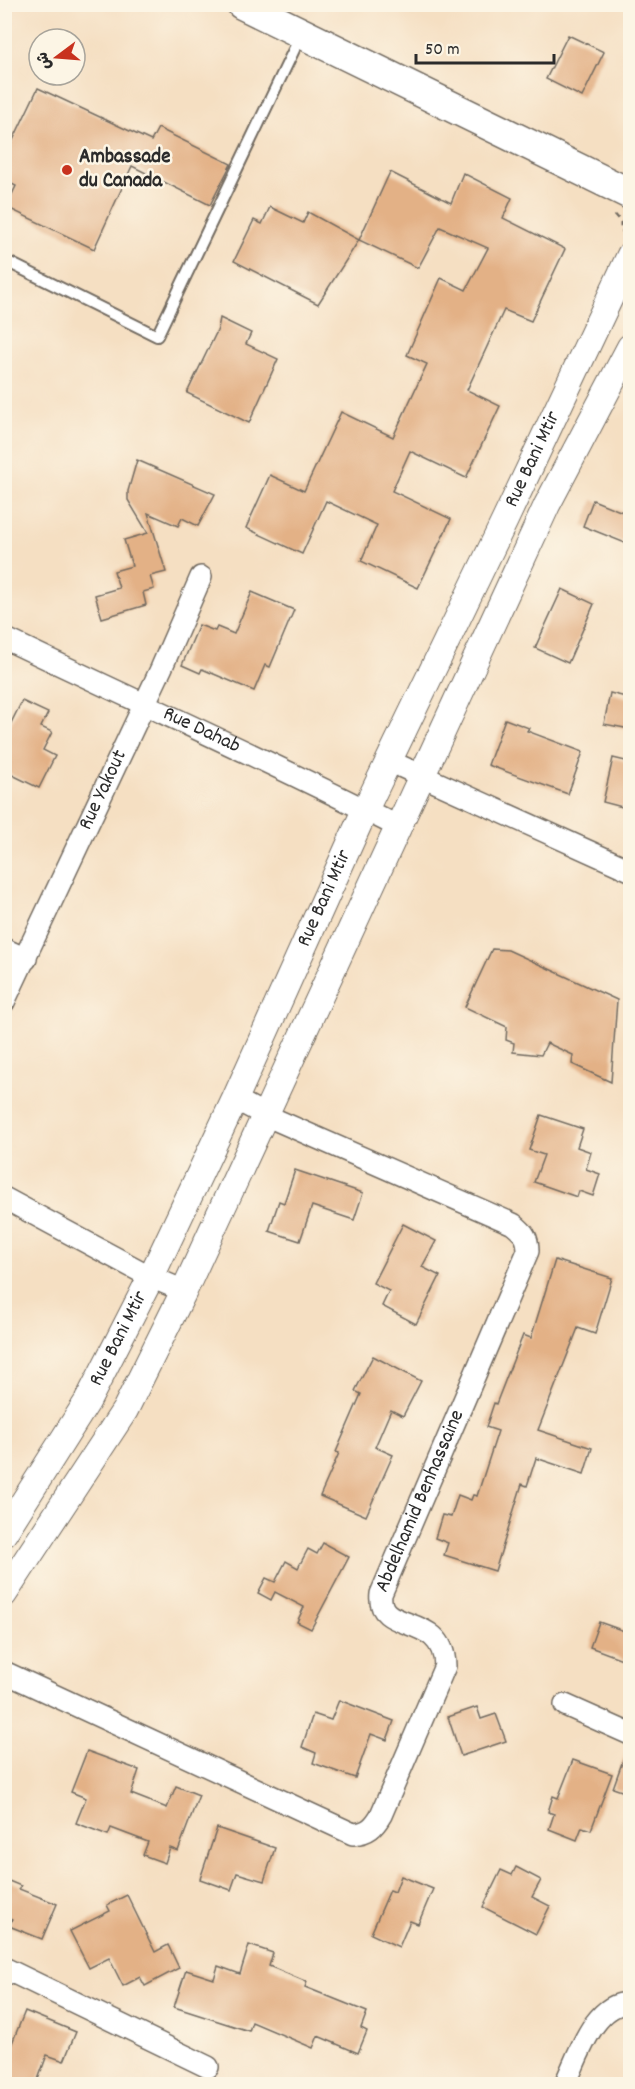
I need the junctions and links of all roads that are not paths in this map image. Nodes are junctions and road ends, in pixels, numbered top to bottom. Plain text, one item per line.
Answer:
1 (252, 7) edge
2 (302, 34) junction
3 (630, 194) edge
4 (630, 255) edge
5 (4, 260) edge
6 (630, 347) edge
7 (201, 576) dead end
8 (4, 638) edge
9 (144, 705) junction
10 (389, 761) junction
11 (422, 776) junction
12 (365, 810) junction
13 (397, 826) junction
14 (630, 870) edge
15 (4, 949) edge
16 (26, 959) junction
17 (4, 1002) edge
18 (236, 1099) junction
19 (265, 1115) junction
20 (4, 1198) edge
21 (152, 1277) junction
22 (184, 1291) junction
23 (4, 1533) edge
24 (4, 1594) edge
25 (4, 1672) edge
26 (565, 1705) dead end
27 (630, 1734) edge
28 (4, 1968) edge
29 (630, 2003) edge
30 (208, 2067) dead end
31 (565, 2085) edge

1 - 2 main road
2 - 3 main road
2 - 5 lane
4 - 10 street, Rue Bani Mtir
6 - 11 street, Rue Bani Mtir
7 - 9 street, Rue Yakout
8 - 9 street, Rue Dahab
9 - 12 street, Rue Dahab
9 - 16 street, Rue Yakout
10 - 11 street
10 - 12 street, Rue Bani Mtir
11 - 13 street, Rue Bani Mtir
11 - 14 street
12 - 13 street, Rue Dahab
12 - 18 street, Rue Bani Mtir
13 - 19 street, Rue Bani Mtir
15 - 16 street
16 - 17 street, Rue Yakout
18 - 19 street, Abdelhamid Benhassaine
18 - 21 street, Rue Bani Mtir
19 - 22 street, Rue Bani Mtir
19 - 25 street, Abdelhamid Benhassaine
20 - 21 street
21 - 22 street
21 - 23 street, Rue Bani Mtir
22 - 24 street, Rue Bani Mtir
26 - 27 street
28 - 30 street
29 - 31 street

